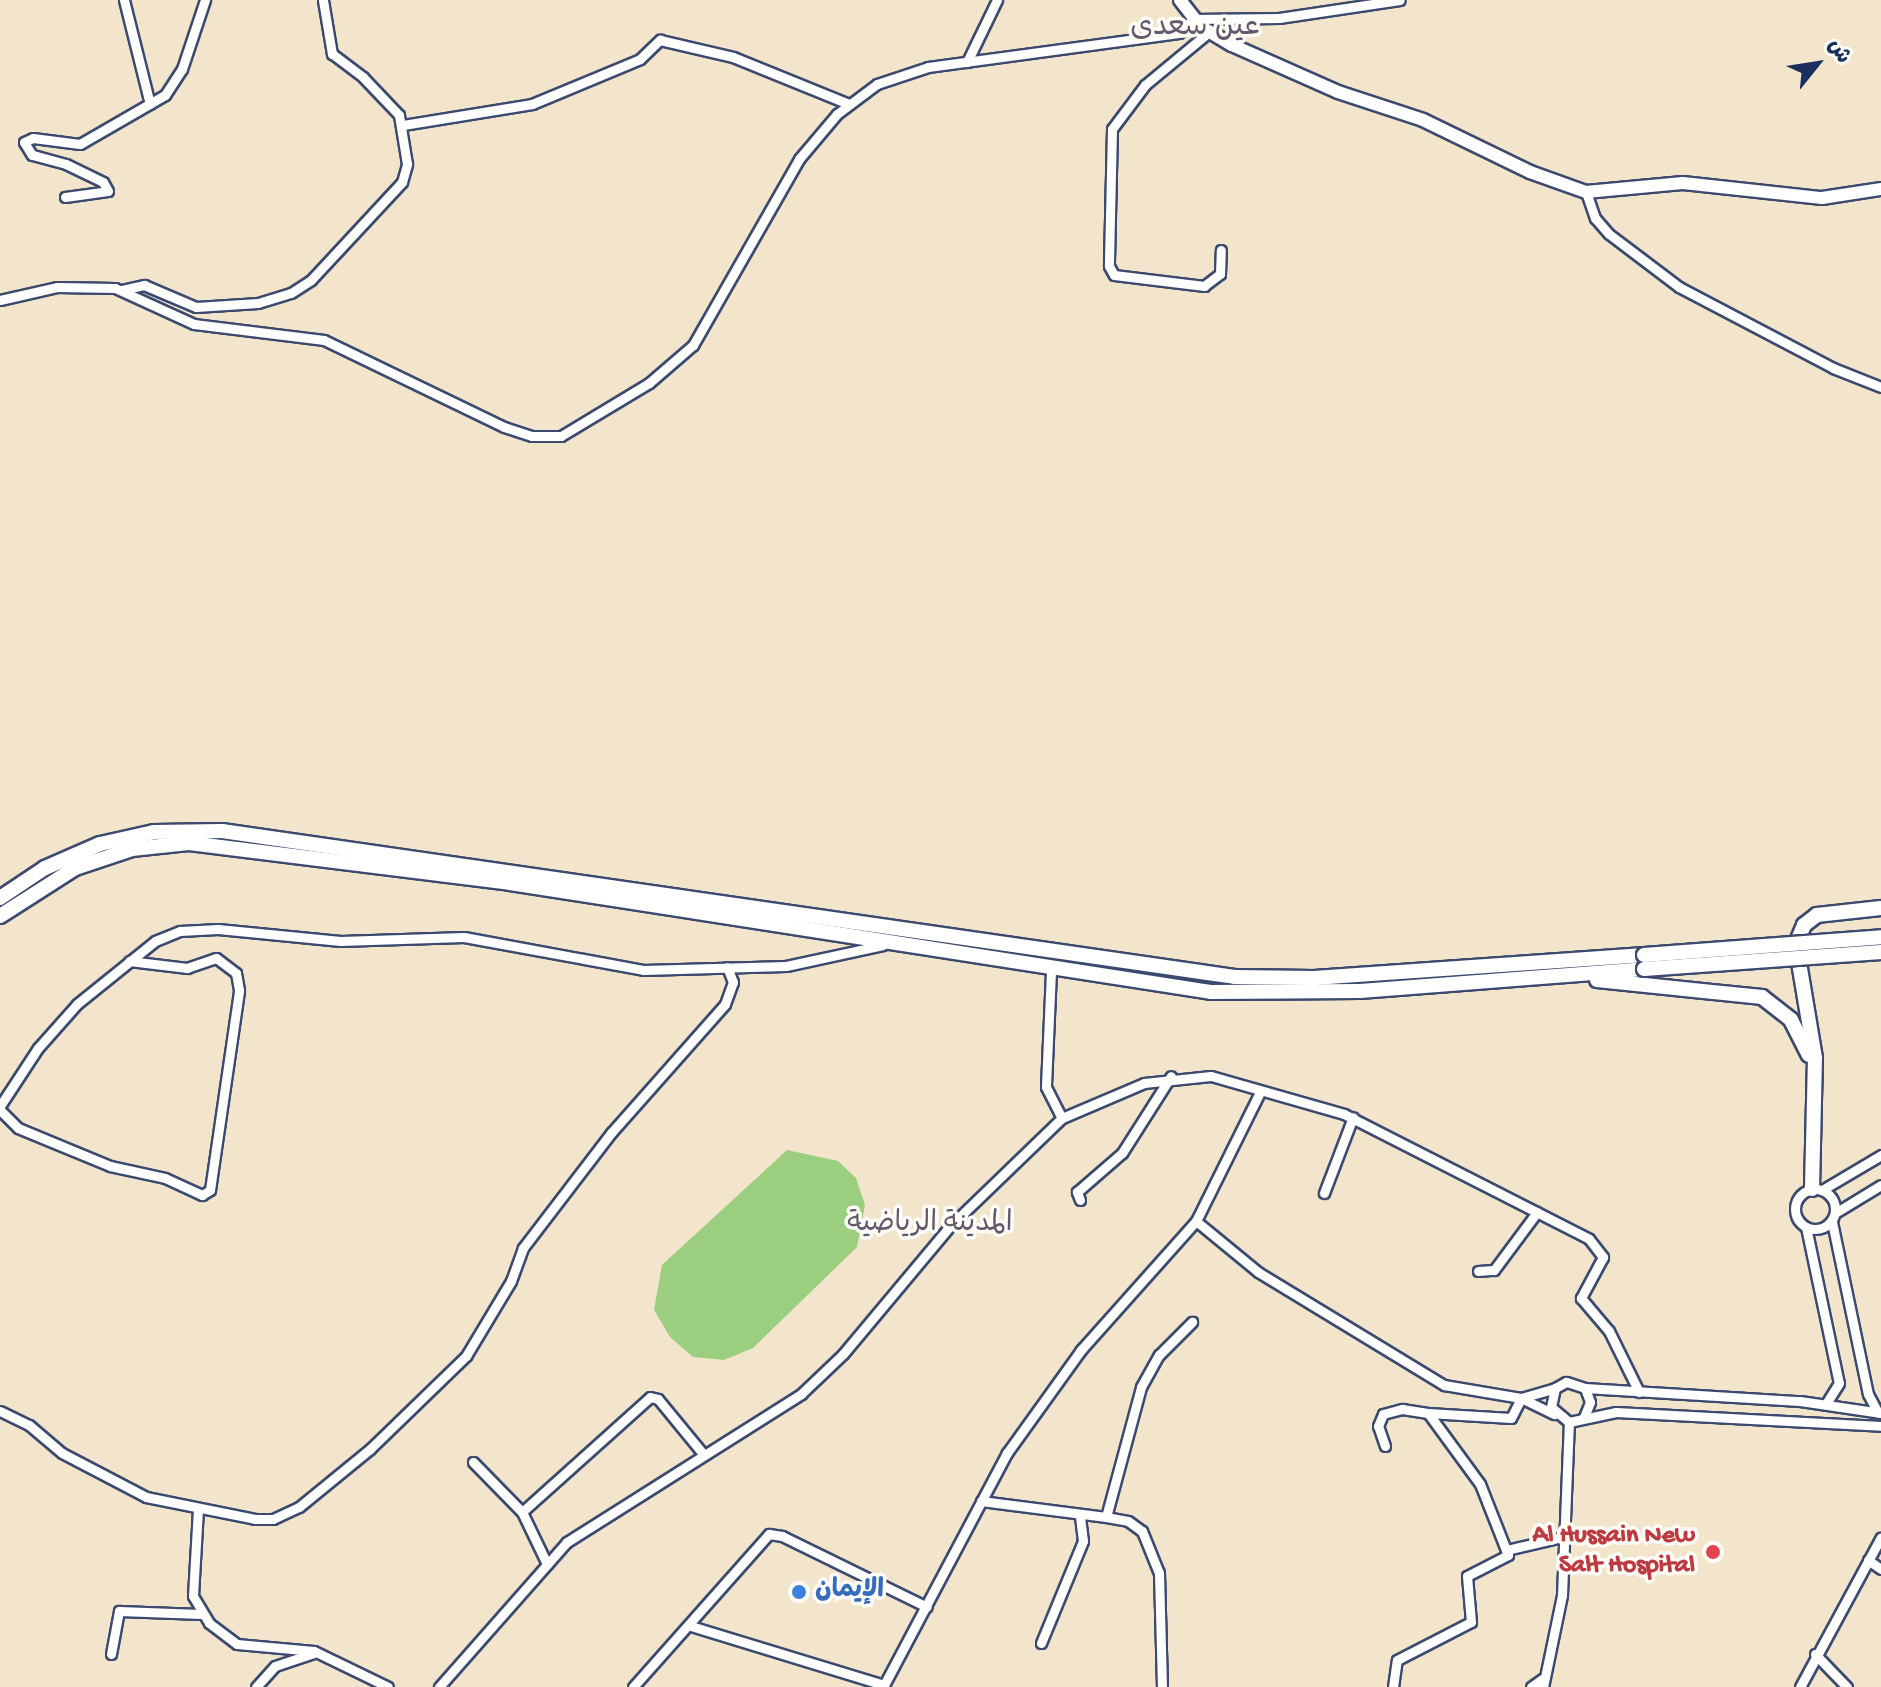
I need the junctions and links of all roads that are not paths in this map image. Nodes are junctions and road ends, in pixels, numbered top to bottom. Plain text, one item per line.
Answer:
1 (124, 0) edge
2 (205, 0) edge
3 (323, 0) edge
4 (997, 0) edge
5 (1180, 0) edge
6 (1400, 0) edge
7 (1193, 19) junction
8 (1209, 32) junction
9 (967, 62) junction
10 (150, 104) junction
11 (849, 104) junction
12 (403, 125) junction
13 (1881, 189) edge
14 (1586, 192) junction
15 (65, 197) dead end
16 (1221, 250) dead end
17 (122, 290) junction
18 (0, 300) edge
19 (1881, 387) edge
20 (0, 898) edge
21 (1881, 908) edge
22 (0, 916) edge
23 (1881, 937) edge
24 (883, 945) junction
25 (1881, 952) edge
26 (129, 961) junction
27 (1644, 962) junction
28 (727, 967) junction
29 (1051, 971) junction
30 (1541, 976) junction
31 (1816, 1073) junction
32 (1171, 1076) junction
33 (1260, 1092) junction
34 (0, 1108) edge
35 (1353, 1117) junction
36 (1062, 1118) junction
37 (1881, 1155) edge
38 (1881, 1185) edge
39 (1817, 1190) junction
40 (1324, 1193) dead end
41 (1080, 1200) dead end
42 (1537, 1212) junction
43 (1834, 1217) junction
44 (1196, 1221) junction
45 (1806, 1227) junction
46 (1478, 1271) dead end
47 (1192, 1322) dead end
48 (1555, 1388) junction
49 (1585, 1388) junction
50 (1639, 1392) junction
51 (1521, 1398) junction
52 (1800, 1401) junction
53 (1826, 1404) junction
54 (0, 1411) edge
55 (1428, 1413) junction
56 (1879, 1413) edge
57 (1554, 1414) junction
58 (1584, 1417) junction
59 (1569, 1422) junction
60 (1799, 1422) junction
61 (1881, 1426) edge
62 (1385, 1446) dead end
63 (704, 1455) junction
64 (473, 1462) dead end
65 (981, 1501) junction
66 (198, 1509) junction
67 (522, 1512) junction
68 (1080, 1515) junction
69 (1106, 1517) junction
70 (1562, 1537) junction
71 (1881, 1537) edge
72 (1506, 1550) junction
73 (1868, 1560) junction
74 (547, 1564) junction
75 (1881, 1569) edge
76 (927, 1607) junction
77 (201, 1614) junction
78 (691, 1626) junction
79 (1041, 1643) dead end
80 (317, 1652) junction
81 (111, 1654) dead end
82 (1815, 1654) junction
83 (1542, 1683) edge
84 (883, 1686) edge
85 (256, 1687) edge
86 (388, 1687) edge
87 (439, 1687) edge
88 (633, 1687) edge
89 (1162, 1687) edge
90 (1393, 1687) edge
91 (1531, 1687) edge
92 (1800, 1687) edge
93 (1847, 1687) edge

1 - 10 street
2 - 10 street
3 - 12 street
4 - 9 street
5 - 7 street
6 - 7 street
7 - 8 street
7 - 9 street
8 - 14 street
8 - 16 street
9 - 11 street
10 - 15 street
11 - 12 street
11 - 17 street
12 - 17 street
13 - 14 street
14 - 19 street
17 - 18 street
20 - 27 main road
21 - 31 main road
22 - 24 main road
23 - 27 main road, bridge
24 - 28 street
24 - 29 main road
25 - 27 main road, bridge
26 - 28 street
26 - 34 street
26 - 34 street
27 - 30 main road
28 - 66 street
29 - 30 main road
29 - 36 street
30 - 31 main road
31 - 39 main road
32 - 33 street
32 - 36 street
32 - 41 street
33 - 35 street
33 - 44 street
35 - 40 street
35 - 42 street
36 - 63 street
37 - 39 street
38 - 43 street
39 - 43 street
39 - 45 street
42 - 46 street
42 - 50 street
43 - 45 street
43 - 56 street
44 - 51 street
44 - 65 street
45 - 53 street
47 - 69 street
48 - 49 street
48 - 51 street
48 - 57 street
49 - 50 street
49 - 58 street
50 - 52 street
51 - 55 street
51 - 57 street
52 - 53 street
52 - 60 street
53 - 56 street
54 - 66 street
55 - 62 street
55 - 72 street
57 - 59 street
58 - 59 street
58 - 60 street
59 - 70 street
60 - 61 street
63 - 67 street
63 - 74 street
64 - 67 street
65 - 68 street
65 - 76 street
66 - 77 street
67 - 74 street
68 - 69 street
68 - 79 street
69 - 89 street
70 - 72 street
70 - 83 street
71 - 73 street
72 - 90 street
73 - 75 street
73 - 82 street
74 - 87 street
76 - 78 street
76 - 84 street
77 - 80 street
77 - 81 street
78 - 84 street
78 - 88 street
80 - 85 street
80 - 86 street
82 - 92 street
82 - 93 street
83 - 91 street

